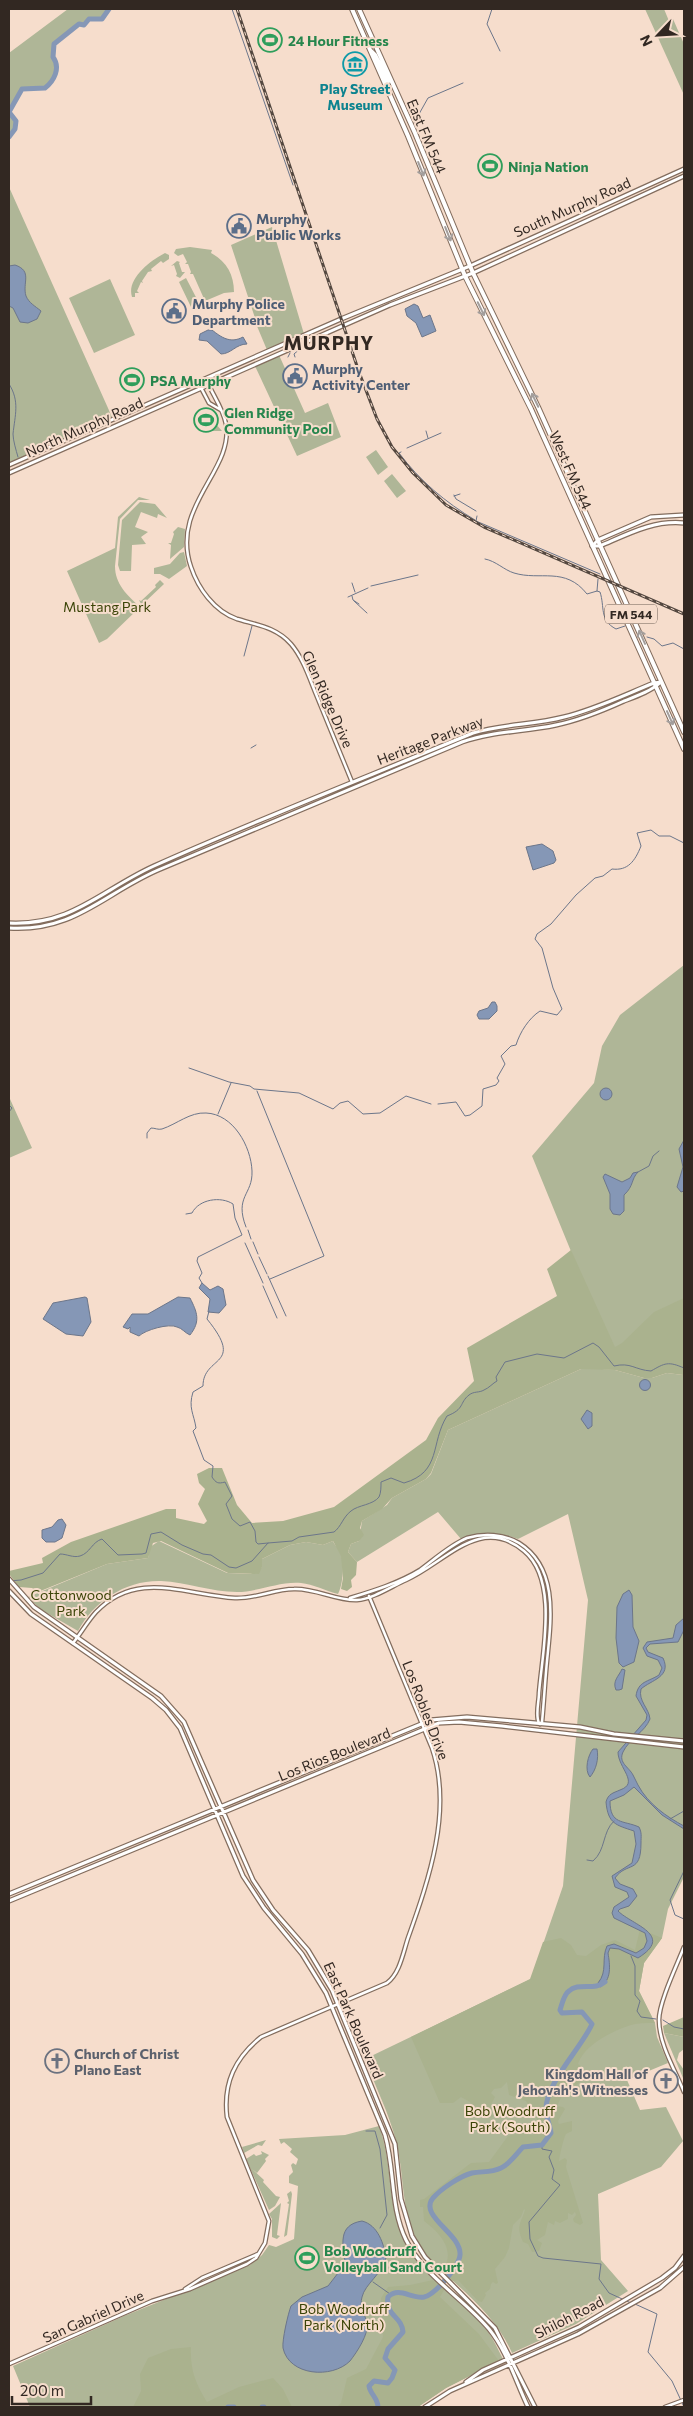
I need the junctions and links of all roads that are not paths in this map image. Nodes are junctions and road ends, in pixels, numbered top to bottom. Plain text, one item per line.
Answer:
1 (352, 9) edge
2 (359, 9) edge
3 (370, 49) junction
4 (391, 80) junction
5 (684, 169) edge
6 (684, 176) edge
7 (447, 213) junction
8 (440, 215) junction
9 (529, 240) junction
10 (532, 246) junction
11 (503, 252) junction
12 (506, 258) junction
13 (470, 266) junction
14 (462, 269) junction
15 (473, 273) junction
16 (465, 276) junction
17 (395, 297) junction
18 (397, 302) junction
19 (258, 356) junction
20 (260, 361) junction
21 (517, 365) junction
22 (511, 368) junction
23 (206, 379) junction
24 (198, 382) junction
25 (208, 385) junction
26 (201, 388) junction
27 (222, 411) junction
28 (551, 436) junction
29 (544, 439) junction
30 (9, 465) edge
31 (9, 472) edge
32 (570, 478) junction
33 (563, 481) junction
34 (684, 515) edge
35 (684, 523) edge
36 (633, 524) junction
37 (636, 530) junction
38 (598, 540) junction
39 (592, 546) junction
40 (600, 546) junction
41 (661, 682) junction
42 (655, 685) junction
43 (607, 706) junction
44 (684, 732) edge
45 (684, 749) edge
46 (353, 783) junction
47 (355, 788) junction
48 (9, 923) edge
49 (9, 928) edge
50 (9, 1579) edge
51 (10, 1592) edge
52 (369, 1596) junction
53 (348, 1599) junction
54 (77, 1638) junction
55 (73, 1644) junction
56 (422, 1723) junction
57 (540, 1724) junction
58 (424, 1728) junction
59 (684, 1741) edge
60 (684, 1747) edge
61 (200, 1759) junction
62 (194, 1761) junction
63 (259, 1790) junction
64 (261, 1796) junction
65 (220, 1806) junction
66 (214, 1808) junction
67 (222, 1812) junction
68 (217, 1815) junction
69 (173, 1826) junction
70 (176, 1832) junction
71 (249, 1873) junction
72 (243, 1876) junction
73 (9, 1894) edge
74 (9, 1901) edge
75 (684, 1947) edge
76 (337, 2004) junction
77 (331, 2006) junction
78 (684, 2092) edge
79 (684, 2256) edge
80 (684, 2267) edge
81 (511, 2358) junction
82 (506, 2360) junction
83 (513, 2362) junction
84 (9, 2364) edge
85 (508, 2364) junction
86 (457, 2388) junction
87 (684, 2400) edge
88 (425, 2407) edge
89 (528, 2407) edge
90 (534, 2407) edge
91 (665, 2407) edge

1 - 3 main road, East FM 544 / FM 544
2 - 4 main road, East FM 544 / FM 544
3 - 4 main road
3 -> 8 main road, East FM 544 / FM 544
4 - 7 main road, East FM 544 / FM 544
5 - 9 main road, South Murphy Road
6 - 10 main road, South Murphy Road
7 - 8 main road
7 - 13 main road, East FM 544 / FM 544
8 -> 14 main road, East FM 544 / FM 544
9 - 10 main road
9 - 11 main road, South Murphy Road
10 - 12 main road, South Murphy Road
11 - 12 main road
11 - 13 main road, South Murphy Road
12 - 15 main road, South Murphy Road
13 - 14 main road, North Murphy Road
13 - 15 main road, East FM 544 / FM 544
14 - 16 main road, West FM 544 / FM 544
14 - 17 main road, North Murphy Road
15 - 16 main road, North Murphy Road
15 - 21 main road, West FM 544 / FM 544
16 - 18 main road, North Murphy Road
16 -> 22 main road, West FM 544 / FM 544
17 - 18 main road
17 - 19 main road, North Murphy Road
18 - 20 main road, North Murphy Road
19 - 20 main road
19 - 23 main road, North Murphy Road
20 - 25 main road, North Murphy Road
21 - 22 main road
28 -> 21 main road, West FM 544 / FM 544
22 - 29 main road, West FM 544 / FM 544
23 - 24 main road, North Murphy Road
23 - 25 street, Glen Ridge Drive
24 - 26 street
24 - 30 main road, North Murphy Road
25 - 26 main road, North Murphy Road
25 - 27 street, Glen Ridge Drive
26 - 27 street
26 - 31 main road, North Murphy Road
27 - 46 street, Glen Ridge Drive
28 - 29 main road
28 - 32 main road, West FM 544 / FM 544
29 - 33 main road, West FM 544 / FM 544
32 - 33 main road
32 - 38 main road, West FM 544 / FM 544
33 - 39 main road, West FM 544 / FM 544
34 - 36 main road
35 - 37 main road
36 - 37 main road
36 - 38 main road
37 - 40 main road
38 - 39 main road
38 - 40 main road, West FM 544 / FM 544
39 - 40 main road
39 - 42 main road, West FM 544 / FM 544
41 -> 40 main road, West FM 544 / FM 544
41 - 42 main road, Heritage Parkway
41 - 44 main road, West FM 544
42 - 43 main road, Heritage Parkway
42 -> 45 main road, West FM 544
43 - 46 main road, Heritage Parkway
43 - 47 main road, Heritage Parkway
46 - 47 street, Glen Ridge Drive
46 - 48 main road, Heritage Parkway
47 - 49 main road, Heritage Parkway
50 - 54 main road, East Park Boulevard
51 - 55 main road, East Park Boulevard
52 - 53 street
52 - 56 street, Los Robles Drive
52 - 57 street
53 - 54 street
53 - 57 street
54 - 55 street
54 - 61 main road, East Park Boulevard
55 - 62 main road, East Park Boulevard
56 - 57 main road, Los Rios Boulevard
56 - 58 street, Los Robles Drive
56 - 63 main road, Los Rios Boulevard
57 - 59 main road, Los Rios Boulevard
58 - 60 main road, Los Rios Boulevard
58 - 64 main road, Los Rios Boulevard
58 - 76 street, Los Robles Drive
61 - 62 main road
61 - 65 main road, East Park Boulevard
62 - 66 main road, East Park Boulevard
63 - 64 main road
63 - 65 main road, Los Rios Boulevard
64 - 67 main road, Los Rios Boulevard
65 - 66 main road, Los Rios Boulevard
65 - 67 main road, East Park Boulevard
66 - 68 main road, East Park Boulevard
66 - 69 main road, Los Rios Boulevard
67 - 68 main road, Los Rios Boulevard
67 - 71 main road, East Park Boulevard
68 - 70 main road, Los Rios Boulevard
68 - 72 main road, East Park Boulevard
69 - 70 main road
69 - 73 main road, Los Rios Boulevard
70 - 74 main road, Los Rios Boulevard
71 - 72 main road
71 - 76 main road, East Park Boulevard
72 - 77 main road, East Park Boulevard
75 - 78 street
76 - 77 street, San Gabriel Drive
76 - 81 main road, East Park Boulevard
77 - 82 main road, East Park Boulevard
77 - 84 street, San Gabriel Drive
79 - 81 main road, Shiloh Road
80 - 83 main road, Shiloh Road
81 - 82 main road, Shiloh Road
81 - 83 main road, East Park Boulevard
82 - 85 main road, East Park Boulevard
82 - 86 main road, Shiloh Road
83 - 85 main road, Shiloh Road
83 - 90 main road, East Park Boulevard
85 - 86 main road, Shiloh Road
85 - 89 main road, East Park Boulevard
86 - 88 main road, Shiloh Road
87 - 91 street

